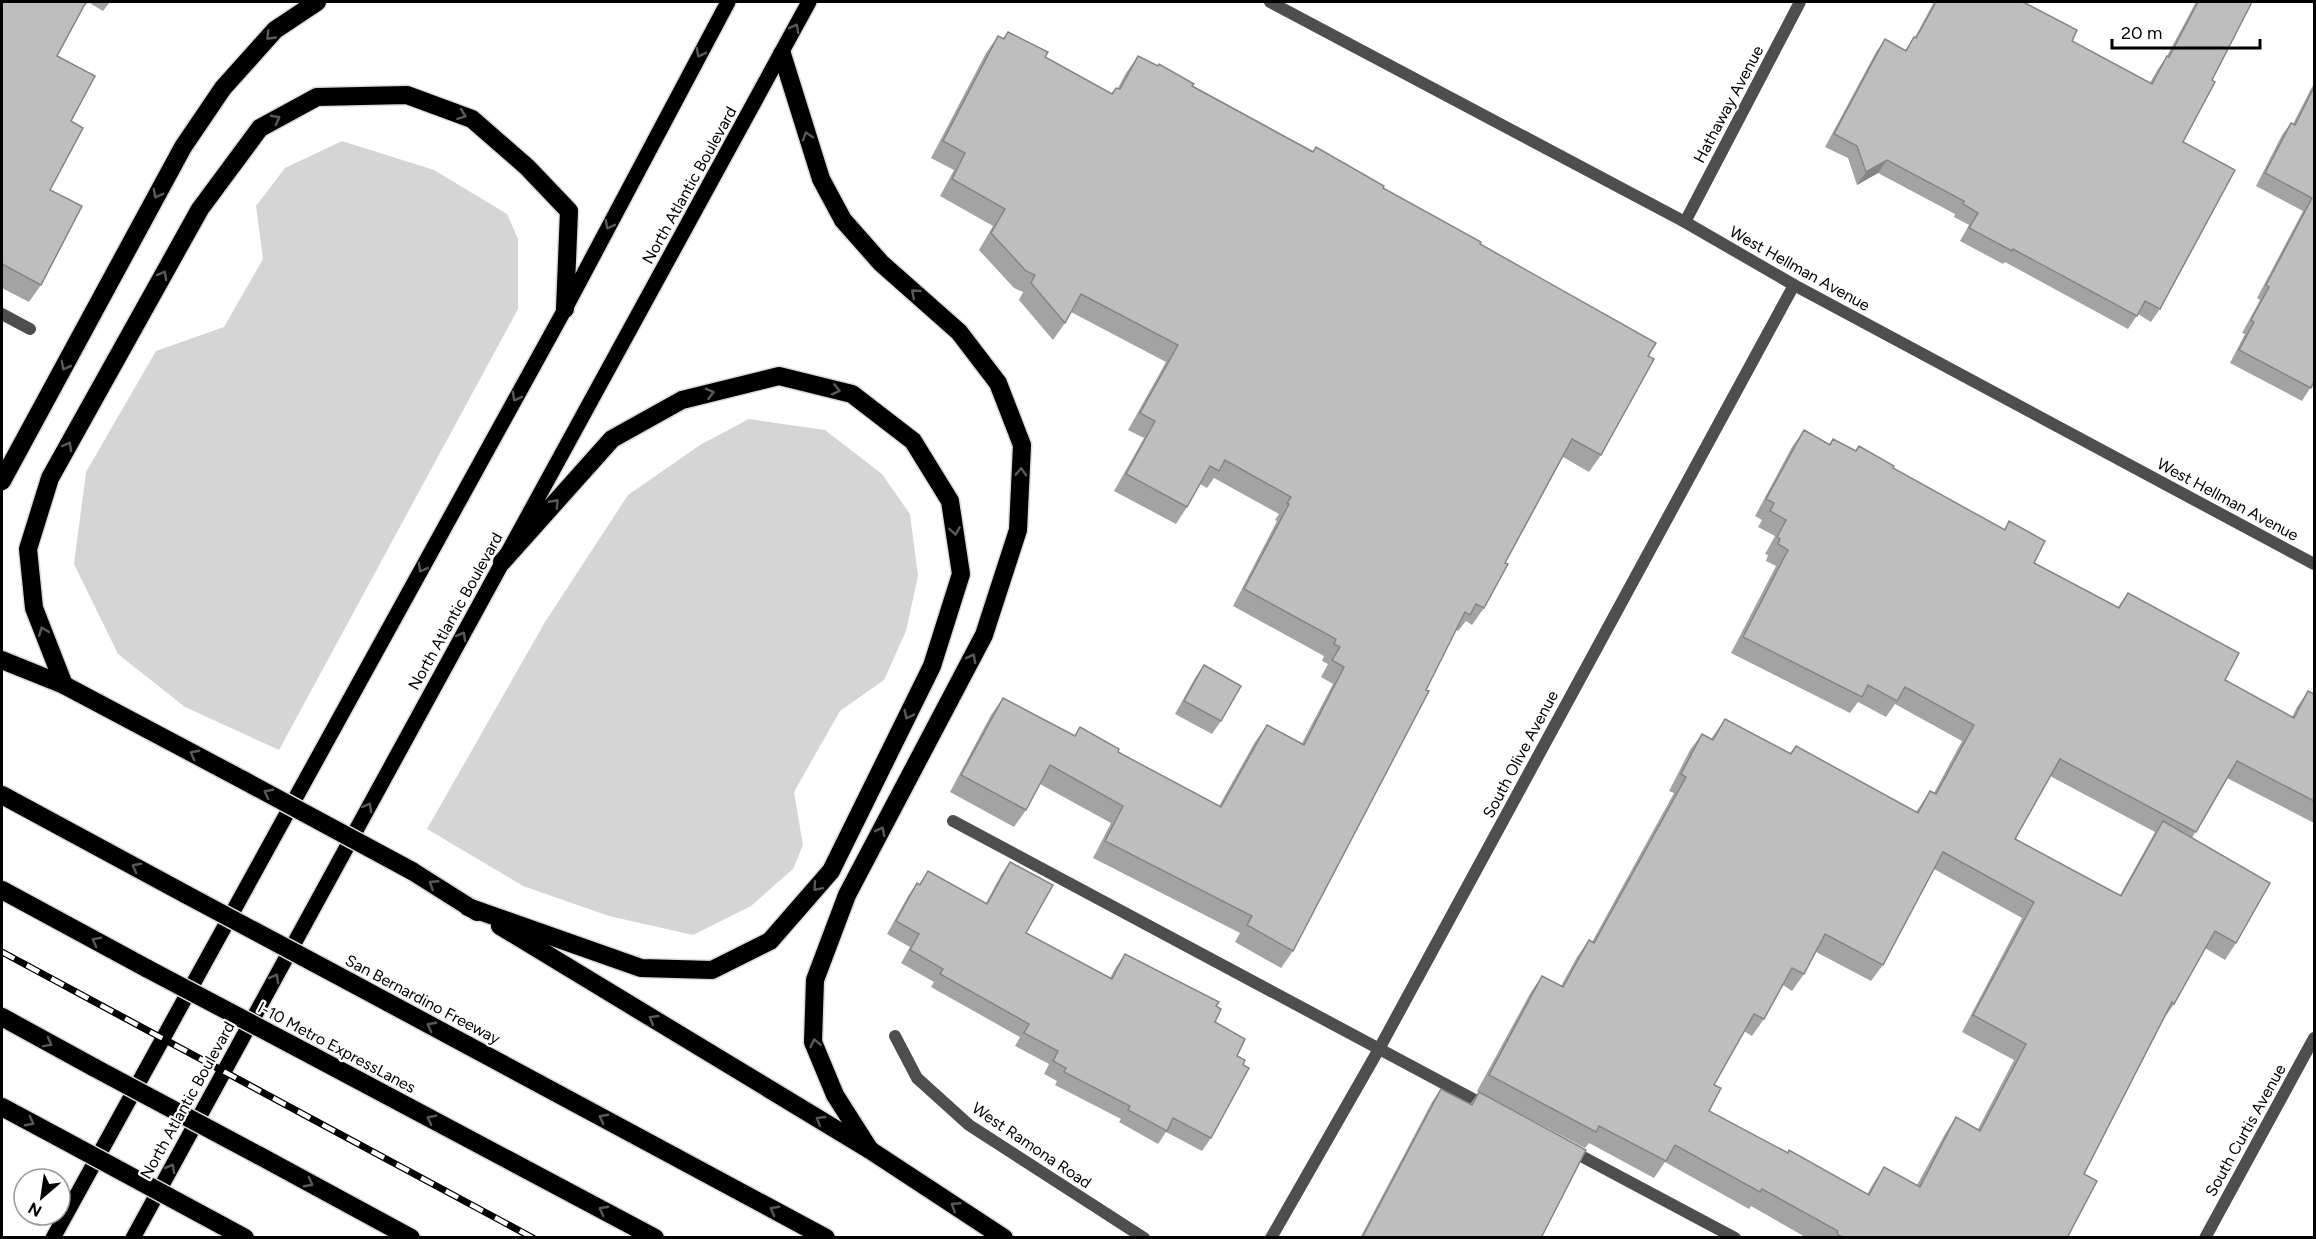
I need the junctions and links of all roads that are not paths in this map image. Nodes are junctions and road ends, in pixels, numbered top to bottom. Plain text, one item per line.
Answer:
1 (317, 2) edge
2 (728, 2) edge
3 (809, 2) edge
4 (1270, 2) edge
5 (1800, 2) edge
6 (782, 54) junction
7 (1684, 222) junction
8 (1794, 285) junction
9 (565, 309) junction
10 (2, 314) edge
11 (30, 329) dead end
12 (2, 481) edge
13 (502, 562) junction
14 (2314, 564) edge
15 (2, 660) edge
16 (64, 686) junction
17 (2, 795) edge
18 (953, 820) dead end
19 (2, 890) edge
20 (468, 907) junction
21 (2, 1017) edge
22 (895, 1036) dead end
23 (2314, 1038) edge
24 (1379, 1049) junction
25 (2, 1107) edge
26 (1494, 1110) edge
27 (1557, 1143) edge
28 (870, 1150) junction
29 (53, 1238) edge
30 (133, 1238) edge
31 (245, 1238) edge
32 (411, 1238) edge
33 (655, 1238) edge
34 (826, 1238) edge
35 (1004, 1238) edge
36 (1144, 1238) edge
37 (1270, 1238) edge
38 (1735, 1238) edge
39 (2205, 1238) edge

1 -> 12 highway
2 -> 9 main road
6 -> 3 main road, North Atlantic Boulevard
4 - 7 street, West Hellman Avenue
5 - 7 street, Hathaway Avenue
6 - 13 main road, North Atlantic Boulevard
28 -> 6 highway
7 - 8 street, West Hellman Avenue
8 - 14 street, West Hellman Avenue
8 - 24 street, South Olive Avenue
16 -> 9 highway
9 -> 29 main road
10 - 11 street
13 -> 20 highway
30 -> 13 main road, North Atlantic Boulevard
15 - 16 highway
20 -> 16 highway, bridge
34 -> 17 highway, San Bernardino Freeway, bridge
18 - 24 street
33 -> 19 highway, I-10 Metro ExpressLanes, bridge
28 -> 20 highway
21 -> 32 highway, bridge
22 - 36 street, West Ramona Road
23 - 39 street, South Curtis Avenue
24 - 26 street
24 - 37 street, South Olive Avenue
25 -> 31 highway, bridge
27 - 38 street
35 -> 28 highway

